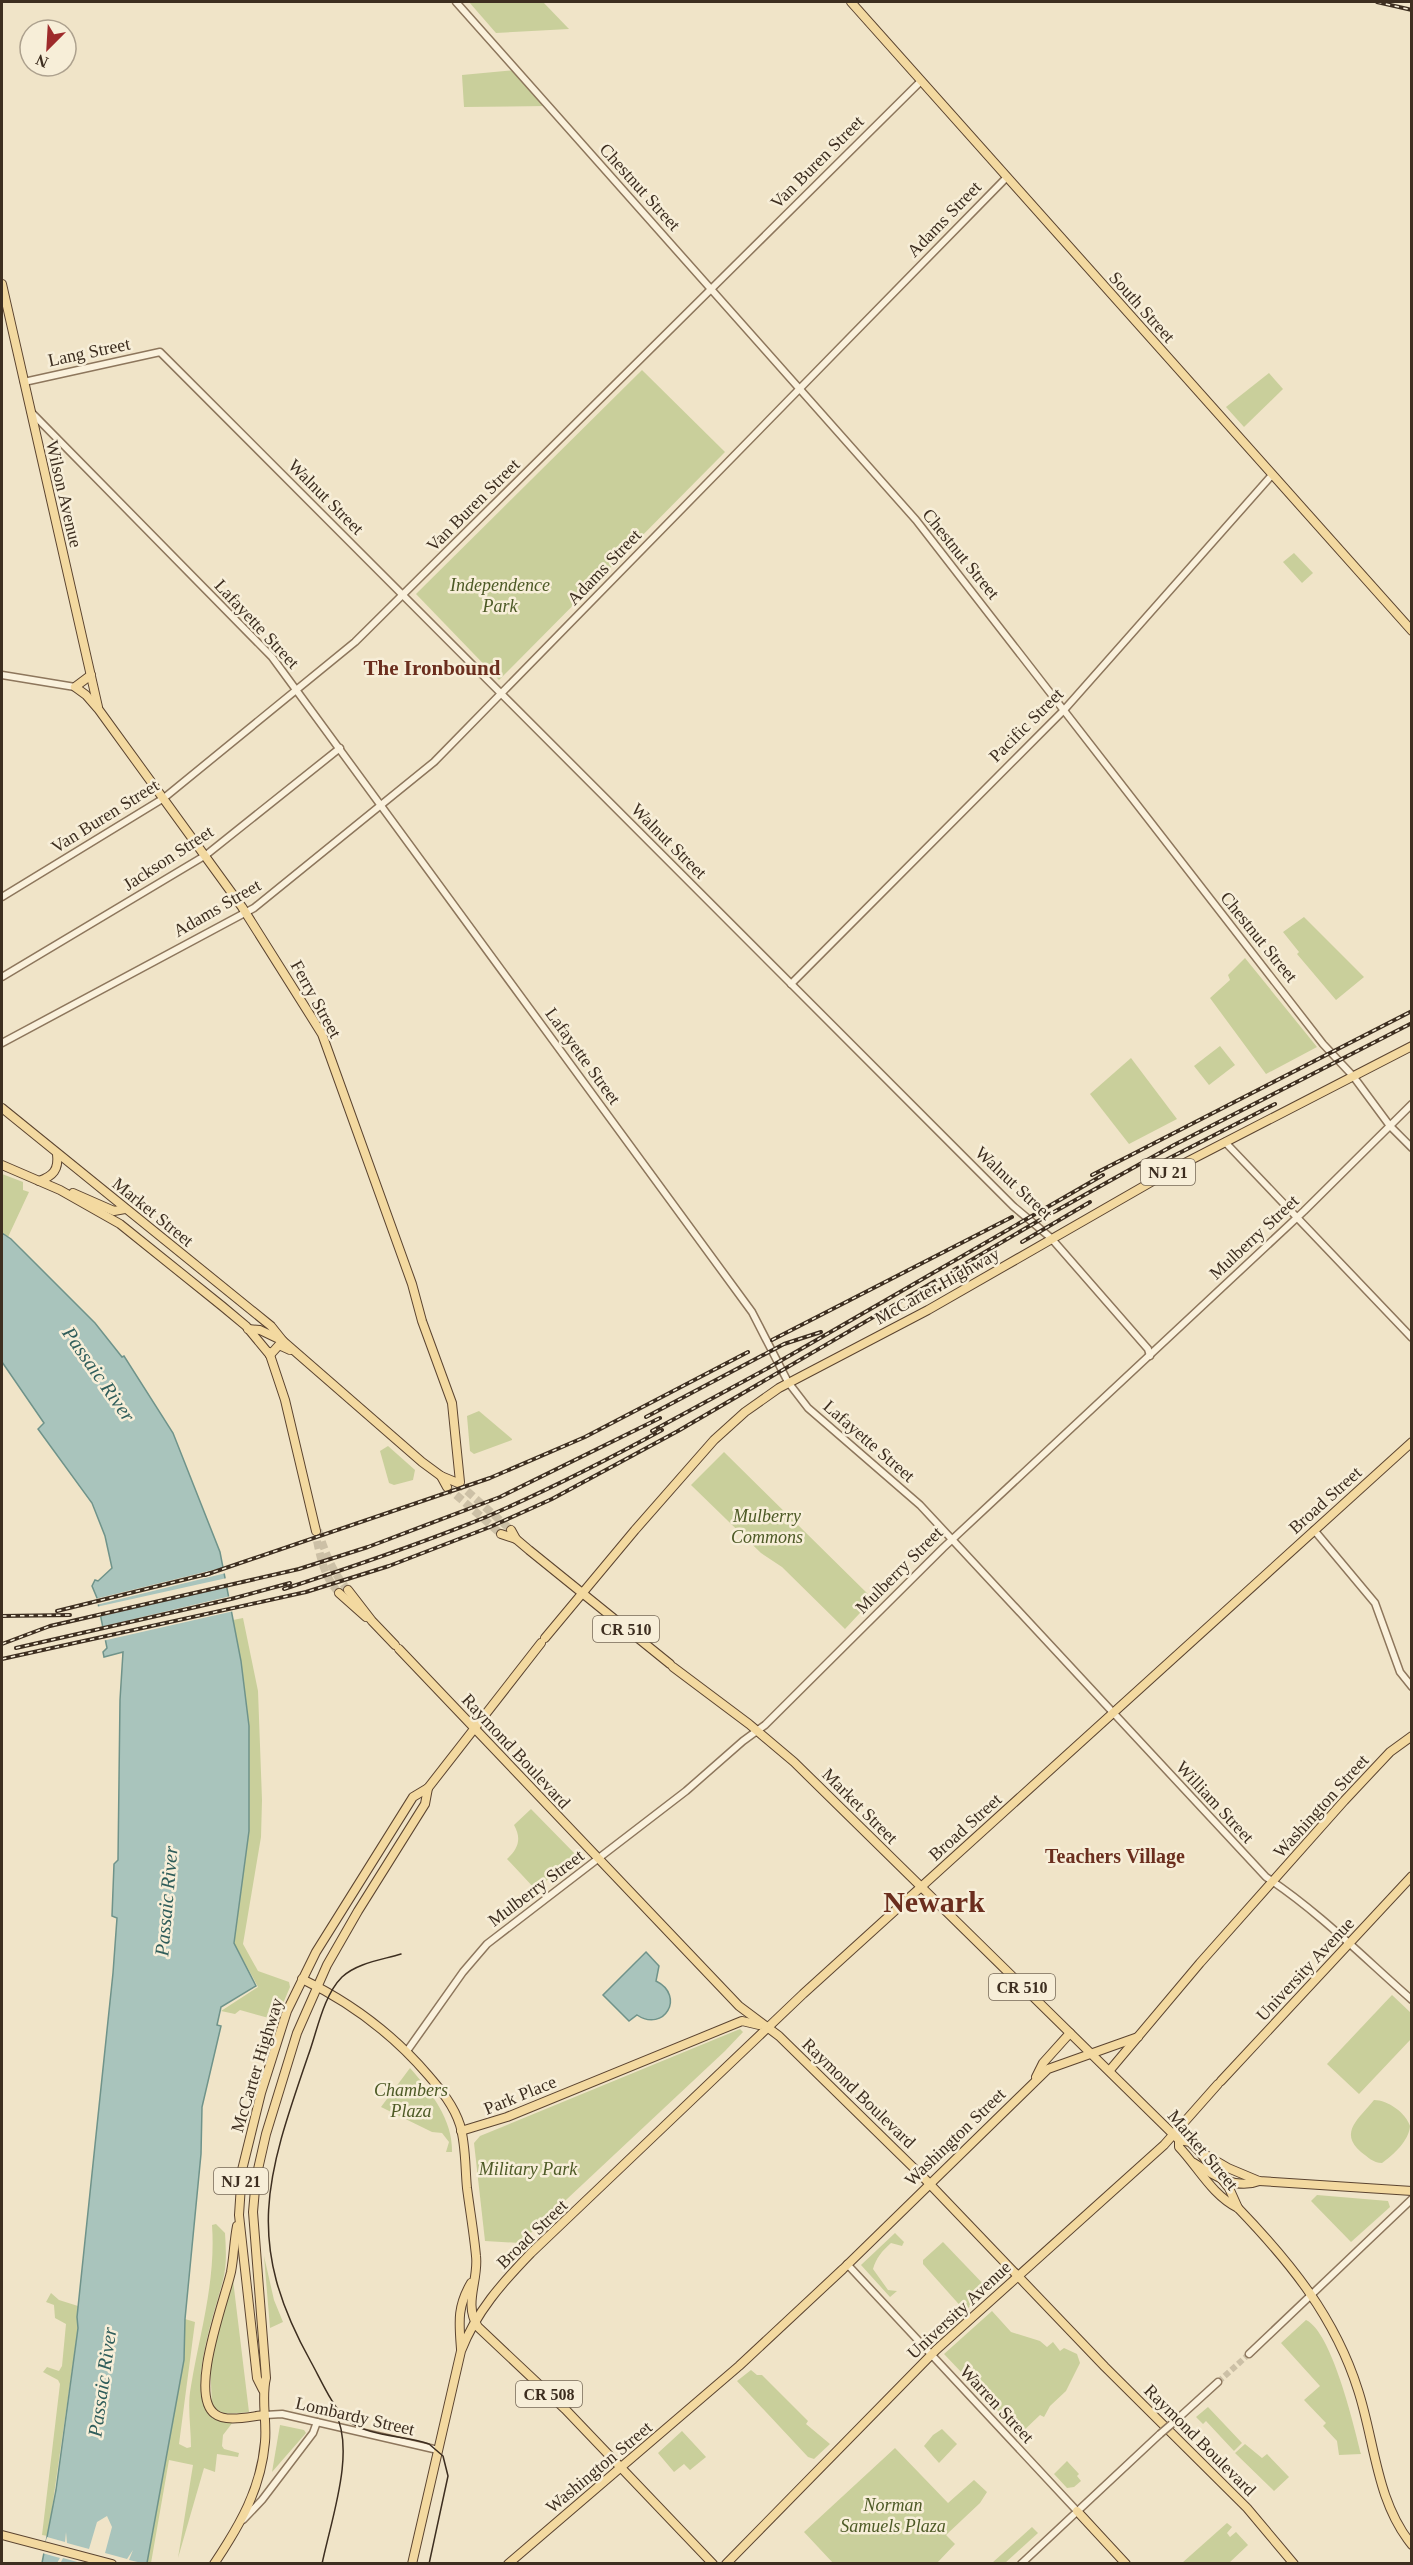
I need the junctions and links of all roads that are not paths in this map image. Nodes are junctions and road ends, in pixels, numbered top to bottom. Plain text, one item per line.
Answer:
1 (456, 2) edge
2 (851, 2) edge
3 (921, 81) junction
4 (1007, 177) junction
5 (2, 285) edge
6 (711, 290) junction
7 (160, 352) joint
8 (24, 382) junction
9 (798, 389) junction
10 (31, 412) junction
11 (1272, 475) junction
12 (403, 596) junction
13 (1412, 631) edge
14 (2, 675) edge
15 (90, 675) junction
16 (75, 687) junction
17 (297, 691) junction
18 (501, 694) junction
19 (99, 710) junction
20 (1064, 710) junction
21 (340, 748) junction
22 (164, 798) junction
23 (381, 805) junction
24 (206, 855) junction
25 (2, 897) edge
26 (246, 912) junction
27 (2, 977) edge
28 (791, 984) junction
29 (2, 1043) edge
30 (1412, 1046) edge
31 (1353, 1076) junction
32 (1412, 1104) edge
33 (2, 1108) edge
34 (1390, 1126) junction
35 (1225, 1142) junction
36 (1412, 1148) edge
37 (57, 1154) junction
38 (2, 1165) edge
39 (2, 1171) edge
40 (27, 1176) junction
41 (39, 1181) junction
42 (60, 1190) junction
43 (125, 1209) junction
44 (1297, 1218) junction
45 (1051, 1238) junction
46 (246, 1307) junction
47 (247, 1328) junction
48 (260, 1330) junction
49 (1412, 1338) edge
50 (284, 1341) junction
51 (296, 1351) junction
52 (270, 1355) junction
53 (1150, 1356) junction
54 (788, 1382) junction
55 (1412, 1442) edge
56 (459, 1472) junction
57 (441, 1476) junction
58 (459, 1482) joint
59 (447, 1487) tunnel mouth
60 (317, 1530) tunnel mouth
61 (511, 1530) tunnel mouth
62 (1314, 1530) junction
63 (501, 1534) tunnel mouth
64 (516, 1539) junction
65 (951, 1539) junction
66 (348, 1590) tunnel mouth
67 (339, 1593) tunnel mouth
68 (583, 1593) junction
69 (372, 1621) junction
70 (1412, 1688) edge
71 (1112, 1713) junction
72 (474, 1727) junction
73 (758, 1731) junction
74 (1412, 1736) edge
75 (428, 1788) junction
76 (598, 1860) junction
77 (1412, 1876) edge
78 (1273, 1882) junction
79 (920, 1888) junction
80 (1349, 1945) junction
81 (302, 1979) junction
82 (317, 1986) junction
83 (1412, 2000) edge
84 (768, 2028) junction
85 (1070, 2033) junction
86 (1138, 2037) junction
87 (407, 2051) junction
88 (1090, 2052) junction
89 (1110, 2070) junction
90 (1035, 2080) junction
91 (461, 2131) junction
92 (1176, 2137) junction
93 (1199, 2151) junction
94 (1194, 2163) junction
95 (1221, 2179) junction
96 (1259, 2181) junction
97 (929, 2184) junction
98 (1412, 2192) edge
99 (1412, 2199) edge
100 (1238, 2208) junction
101 (239, 2215) junction
102 (847, 2264) junction
103 (1017, 2276) junction
104 (473, 2279) junction
105 (1312, 2295) junction
106 (474, 2321) junction
107 (461, 2351) junction
108 (1249, 2354) tunnel mouth
109 (931, 2356) junction
110 (1218, 2382) tunnel mouth
111 (263, 2390) junction
112 (265, 2415) junction
113 (317, 2422) junction
114 (438, 2450) junction
115 (622, 2468) junction
116 (1077, 2511) junction
117 (240, 2523) junction
118 (2, 2535) edge
119 (1412, 2545) edge
120 (112, 2564) edge
121 (214, 2564) edge
122 (412, 2564) edge
123 (508, 2564) edge
124 (713, 2564) edge
125 (726, 2564) edge
126 (1021, 2564) edge
127 (1126, 2564) edge
128 (1294, 2564) edge

1 - 6 street, Chestnut Street
2 - 3 main road, South Street
3 - 4 main road, South Street
3 - 6 street, Van Buren Street
4 - 9 street, Adams Street
4 - 11 main road, South Street
5 - 8 main road, Wilson Avenue
6 - 9 street, Chestnut Street
6 - 12 street, Van Buren Street
7 - 8 street, Lang Street
7 - 12 street, Walnut Street
8 - 10 main road, Wilson Avenue
9 - 18 street, Adams Street
9 - 20 street, Chestnut Street
10 - 15 main road, Wilson Avenue
10 - 17 street, Lafayette Street
11 - 13 main road, South Street
11 - 20 street, Pacific Street
12 - 17 street, Van Buren Street
12 - 18 street, Walnut Street
14 - 16 street
15 - 16 main road
15 - 19 main road, Wilson Avenue
16 - 19 main road, Ferry Street
17 - 21 street, Lafayette Street
17 - 22 street, Van Buren Street
18 - 23 street, Adams Street
18 - 28 street, Walnut Street
19 - 22 main road, Ferry Street
20 - 28 street, Pacific Street
20 - 31 street, Chestnut Street
21 - 23 street, Lafayette Street
21 - 24 street, Jackson Street
22 - 24 main road, Ferry Street
22 - 25 street, Van Buren Street
23 - 26 street, Adams Street
23 - 54 street, Lafayette Street
24 - 26 main road, Ferry Street
24 - 27 street, Jackson Street
26 - 29 street, Adams Street
26 - 56 main road, Ferry Street
28 - 45 street, Walnut Street
30 - 31 main road, McCarter Highway / NJ 21
31 - 34 street, Chestnut Street
31 - 35 main road, McCarter Highway / NJ 21
32 - 34 street, Mulberry Street
33 - 37 main road, Market Street
34 - 36 street, Chestnut Street
34 - 44 street, Mulberry Street
35 - 44 street
35 - 45 main road, McCarter Highway / NJ 21
37 - 41 main road
37 - 43 main road, Market Street
38 - 40 main road
39 - 40 main road
40 - 41 main road
41 - 42 main road
42 - 43 main road
42 - 47 main road
43 - 46 main road, Market Street
44 - 49 street
44 - 53 street, Mulberry Street
45 - 53 street, Walnut Street
45 - 54 main road, McCarter Highway / NJ 21
46 - 48 main road
46 - 50 main road, Market Street
47 - 48 main road, Market Street
47 - 52 main road
48 - 50 main road, Market Street
48 - 52 main road
50 - 51 main road, Market Street
51 - 52 main road
51 - 57 main road, Market Street
52 - 60 main road
53 - 65 street, Mulberry Street
54 - 65 street, Lafayette Street
54 - 68 main road, McCarter Highway / NJ 21
55 - 62 main road, Broad Street
56 - 57 main road
56 - 58 main road, Ferry Street
57 - 58 main road, Market Street
57 - 59 main road, Market Street
61 - 64 main road, Market Street
62 - 70 street
62 - 71 main road, Broad Street
63 - 64 main road, Market Street
64 - 68 main road, Market Street
65 - 71 street, Lafayette Street
65 - 73 street, Mulberry Street
66 - 69 main road, Raymond Boulevard
67 - 69 main road, Raymond Boulevard
68 - 72 main road, McCarter Highway / NJ 21
68 - 73 main road, Market Street / CR 510
69 - 72 main road, Raymond Boulevard
71 - 78 street, William Street
71 - 79 main road, Broad Street
72 - 75 main road, McCarter Highway / NJ 21
72 - 76 main road, Raymond Boulevard
73 - 76 street, Mulberry Street
73 - 79 main road, Market Street / CR 510
74 - 78 main road, Washington Street
75 - 81 main road, McCarter Highway / NJ 21
75 - 82 main road, McCarter Highway / NJ 21
76 - 84 main road, Raymond Boulevard
76 - 87 street, Mulberry Street
77 - 80 main road, University Avenue
78 - 80 street, William Street
78 - 86 main road, Washington Street
79 - 84 main road, Broad Street
79 - 85 main road, Market Street / CR 510
80 - 83 street, William Street
80 - 92 main road, University Avenue
81 - 82 main road
81 - 101 main road, McCarter Highway / NJ 21
82 - 87 main road
82 - 111 main road, McCarter Highway / NJ 21
84 - 91 main road, Park Place
84 - 97 main road, Raymond Boulevard
84 - 106 main road, Broad Street
85 - 88 main road, Market Street / CR 510
85 - 90 main road
86 - 88 main road, Washington Street
86 - 89 main road
87 - 91 main road
88 - 89 main road, Market Street / CR 510
88 - 90 main road, Washington Street
89 - 92 main road, Market Street / CR 510
90 - 97 main road, Washington Street
91 - 104 main road
92 - 93 main road, CR 510
92 - 94 main road, Market Street
92 - 103 main road, University Avenue
93 - 95 main road, Market Street
93 - 96 main road, CR 510
94 - 95 main road
94 - 100 main road, Market Street
95 - 96 main road, CR 510
95 - 100 main road, Market Street
96 - 98 main road, CR 510
97 - 102 main road, Washington Street
97 - 103 main road, Raymond Boulevard
99 - 105 street
100 - 105 main road, Market Street
101 - 111 main road, McCarter Highway / NJ 21
101 - 112 main road
102 - 109 street, Warren Street
102 - 115 main road, Washington Street
103 - 109 main road, University Avenue
103 - 128 main road, Raymond Boulevard
104 - 106 main road
104 - 107 main road
105 - 108 street
105 - 119 main road, Market Street
106 - 107 main road, Broad Street
106 - 115 main road, CR 508
107 - 114 main road
109 - 116 street, Warren Street
109 - 125 main road, University Avenue
110 - 116 street, bridge
111 - 112 main road, McCarter Highway / NJ 21
112 - 113 street, Lombardy Street
112 - 117 main road, McCarter Highway / NJ 21
113 - 114 street, Lombardy Street
113 - 117 street
114 - 122 main road
115 - 123 main road, Washington Street
115 - 124 main road, CR 508
116 - 126 street
116 - 127 main road, Warren Street
117 - 121 main road, McCarter Highway / NJ 21
118 - 120 main road

